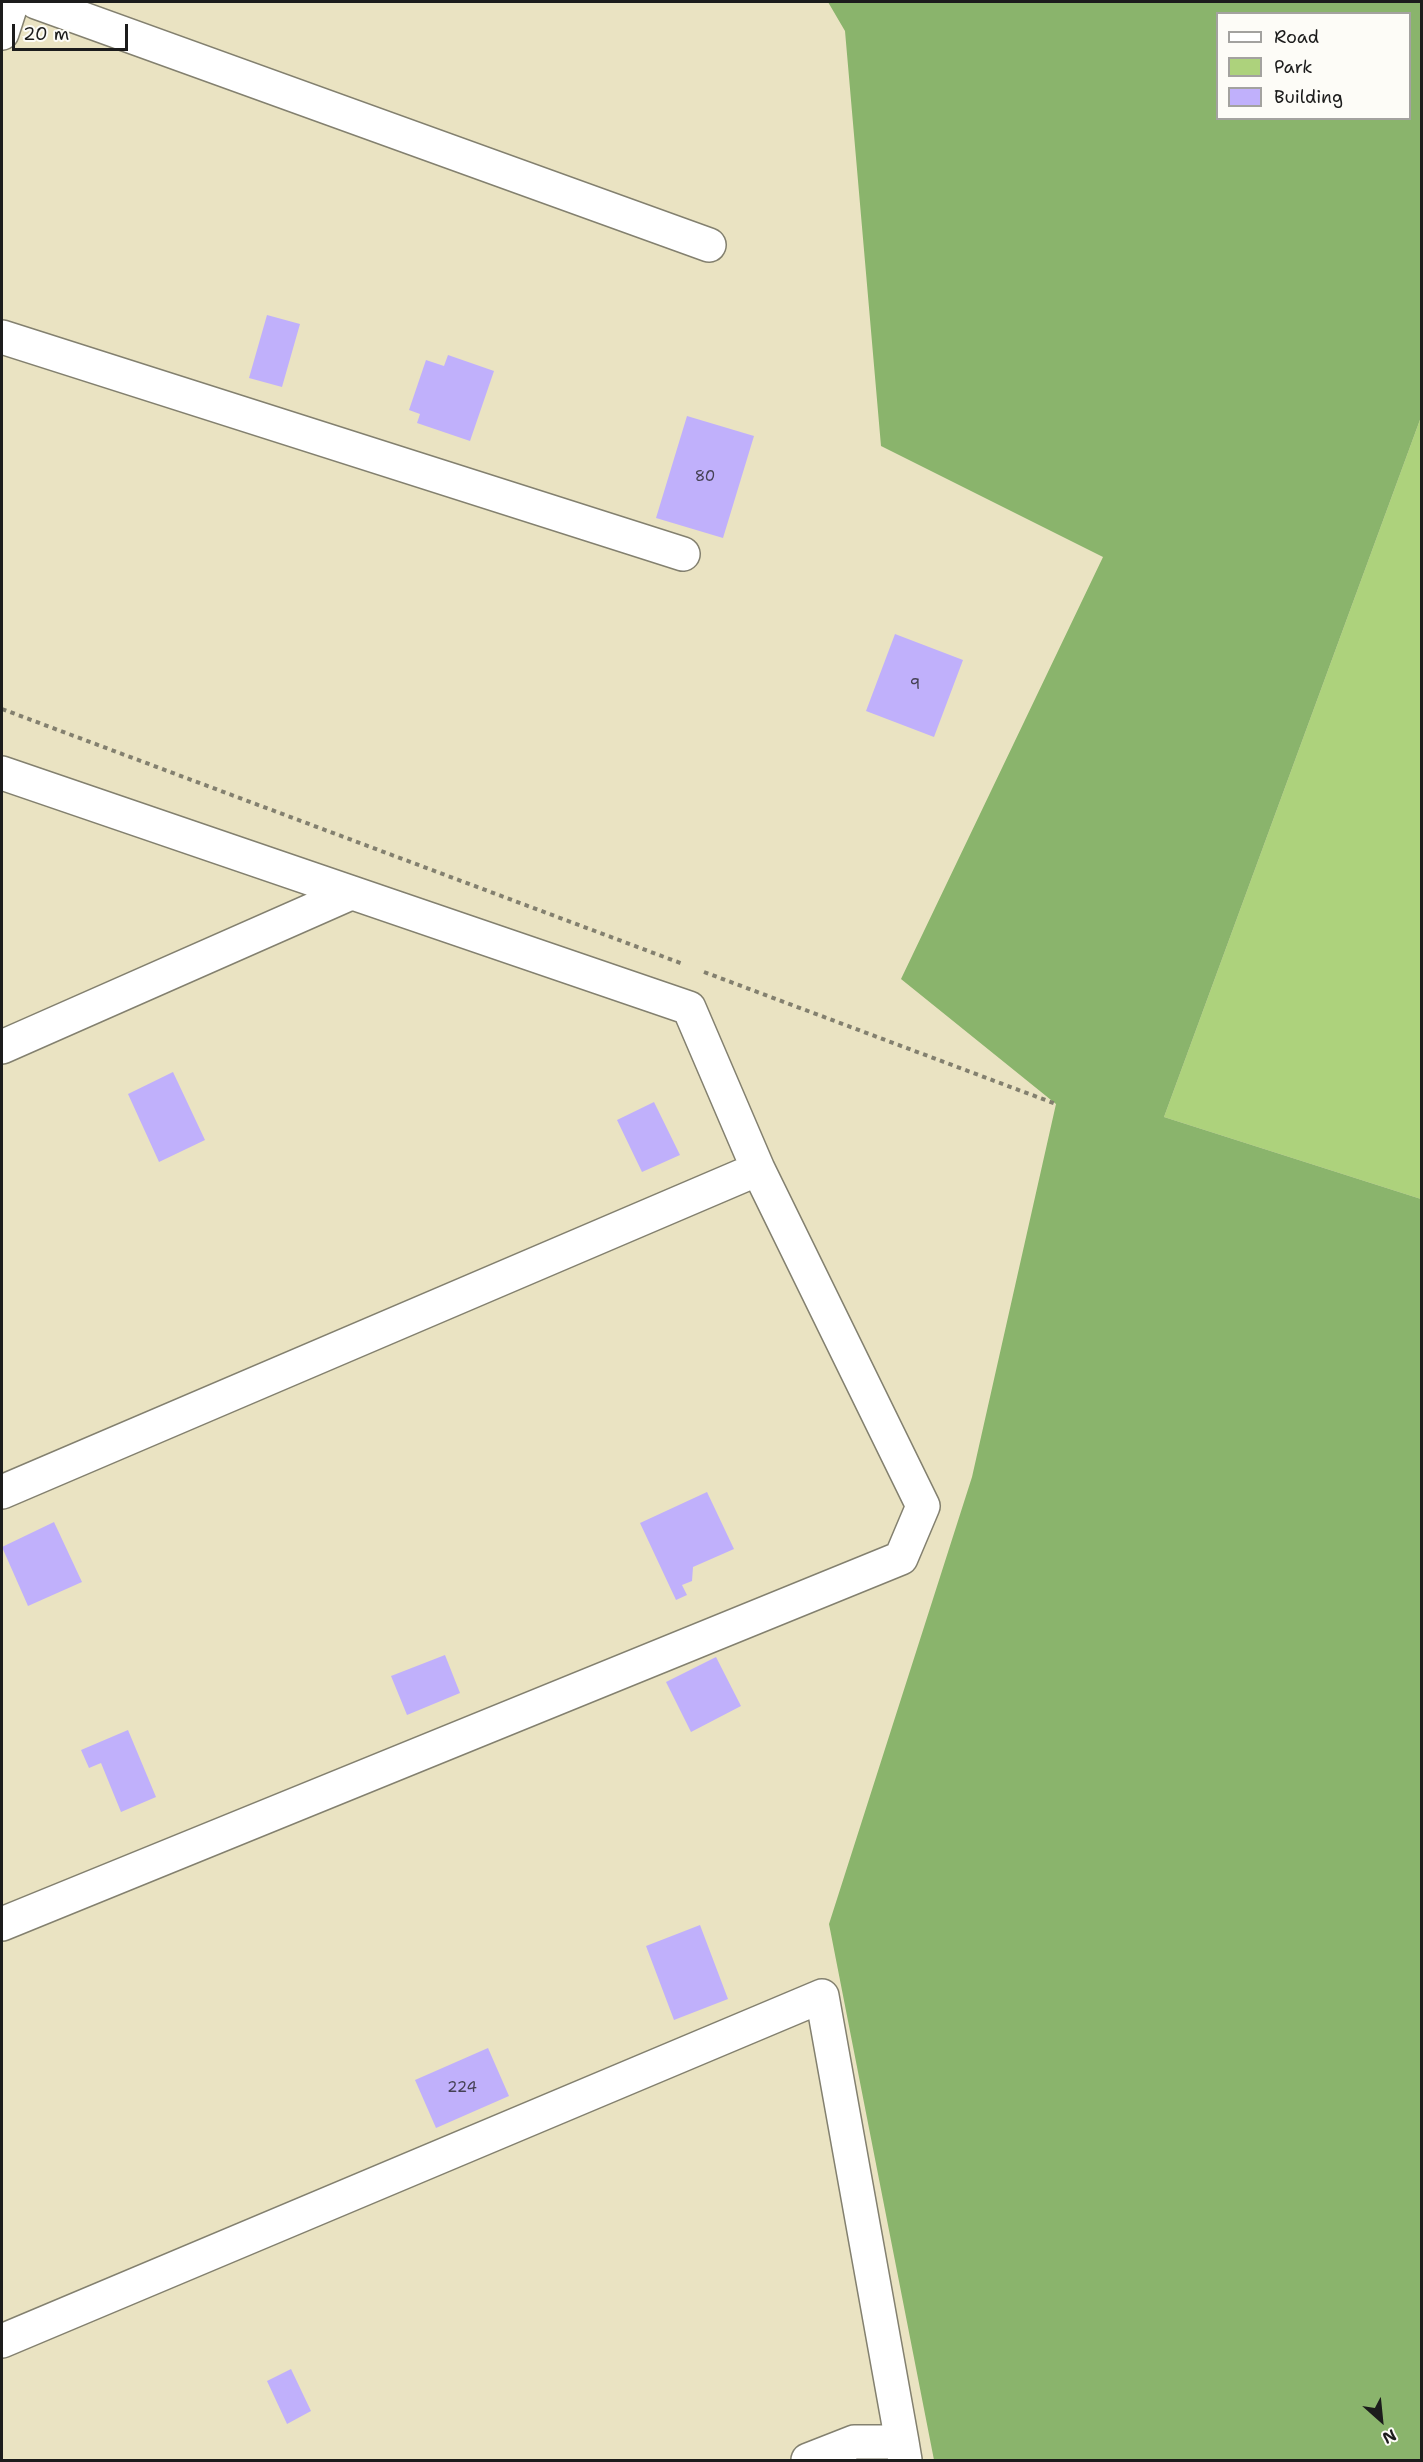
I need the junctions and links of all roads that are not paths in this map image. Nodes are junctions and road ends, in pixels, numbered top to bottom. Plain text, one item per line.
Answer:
1 (12, 2) edge
2 (36, 2) edge
3 (2, 33) edge
4 (709, 245) dead end
5 (2, 337) edge
6 (683, 554) dead end
7 (2, 773) edge
8 (351, 893) junction
9 (2, 1047) edge
10 (758, 1169) junction
11 (2, 1492) edge
12 (2, 1924) edge
13 (2, 2341) edge
14 (904, 2451) edge
15 (808, 2460) edge

1 - 3 street
2 - 4 street
5 - 6 street
7 - 8 street
8 - 9 street
8 - 10 street
10 - 11 street
10 - 12 street
13 - 14 street
14 - 15 street

